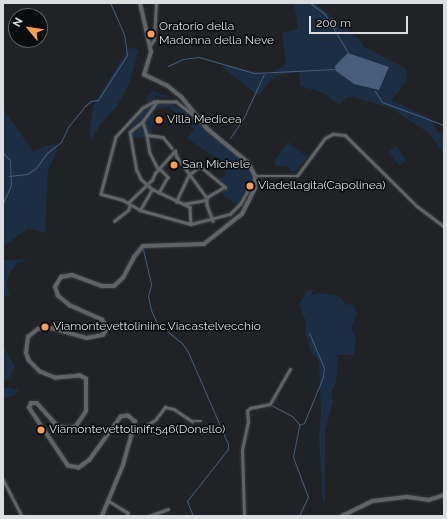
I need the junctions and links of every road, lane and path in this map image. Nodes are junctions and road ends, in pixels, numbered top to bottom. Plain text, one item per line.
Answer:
1 (140, 3) edge
2 (156, 3) edge
3 (150, 46) junction
4 (158, 102) junction
5 (200, 120) junction
6 (143, 122) junction
7 (147, 135) junction
8 (172, 148) dead end
9 (159, 168) junction
10 (188, 174) junction
11 (255, 176) junction
12 (147, 185) junction
13 (255, 188) junction
14 (152, 189) junction
15 (159, 193) junction
16 (207, 199) junction
17 (176, 202) junction
18 (129, 204) junction
19 (182, 204) junction
20 (140, 210) junction
21 (114, 221) dead end
22 (213, 221) junction
23 (191, 224) junction
24 (444, 226) edge
25 (290, 369) dead end
26 (201, 421) dead end
27 (134, 433) junction
28 (3, 479) edge
29 (442, 496) edge
30 (444, 500) edge
31 (109, 501) junction
32 (168, 509) dead end
33 (22, 516) edge
34 (102, 516) edge
35 (127, 516) edge
36 (149, 516) edge
37 (244, 516) edge
38 (342, 516) edge

1 - 3 street
2 - 3 street
3 - 5 street
4 - 5 street
4 - 6 street
4 - 18 street
5 - 11 street
6 - 7 street
6 - 12 street
7 - 8 street
7 - 9 street
9 - 10 street
9 - 12 street
9 - 15 street
10 - 16 street
10 - 16 street
10 - 17 street
11 - 13 street
11 - 24 street
12 - 14 street
12 - 18 street
13 - 22 street
13 - 27 street
14 - 15 street
14 - 20 street
15 - 17 street
16 - 19 street
16 - 22 street
17 - 19 street
18 - 20 street
18 - 21 street
19 - 23 street
20 - 23 street
22 - 23 street
25 - 37 street
26 - 27 street
27 - 31 street
28 - 33 street
29 - 30 street
29 - 38 street
31 - 34 street
31 - 35 street
32 - 36 street

